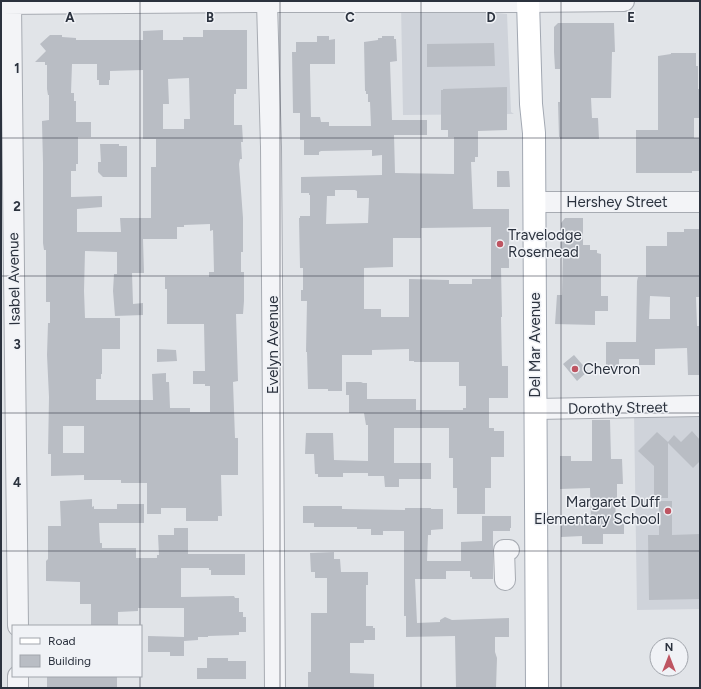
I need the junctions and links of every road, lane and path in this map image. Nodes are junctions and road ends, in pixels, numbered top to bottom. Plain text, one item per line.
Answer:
1 (624, 1) edge
2 (267, 2) edge
3 (528, 2) edge
4 (6, 4) edge
5 (534, 202) junction
6 (700, 202) edge
7 (700, 406) edge
8 (536, 409) junction
9 (508, 550) dead end
10 (504, 580) dead end
11 (18, 625) edge
12 (18, 677) edge
13 (18, 688) edge
14 (275, 688) edge
15 (537, 688) edge

1 - 3 street
2 - 3 street
2 - 4 street
2 - 14 street, Evelyn Avenue
3 - 5 main road, Del Mar Avenue
4 - 11 street, Isabel Avenue
5 - 6 street, Hershey Street
5 - 8 main road, Del Mar Avenue
7 - 8 street, Dorothy Street
8 - 15 main road, Del Mar Avenue
9 - 10 street
12 - 13 street

